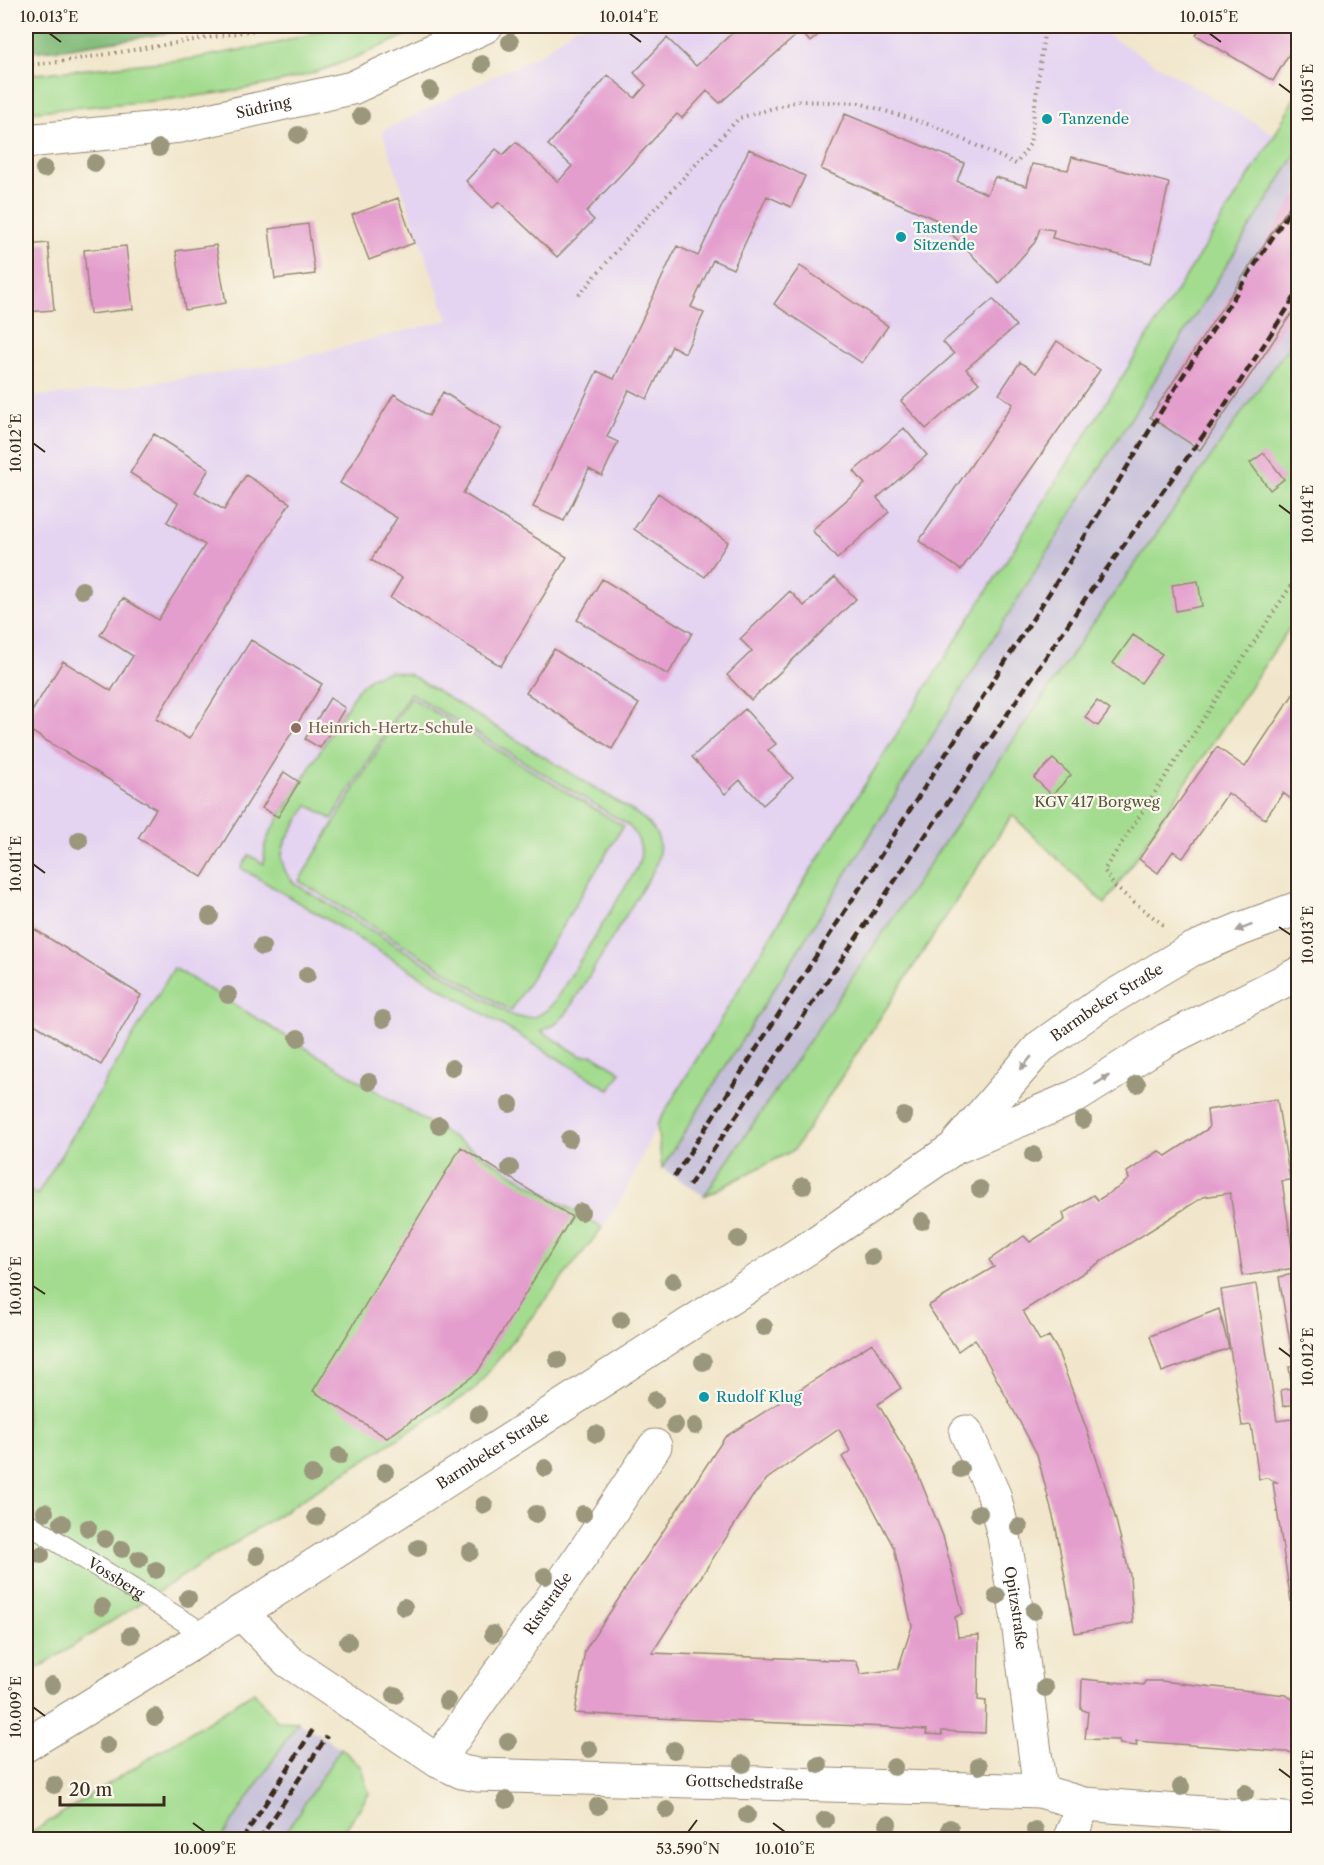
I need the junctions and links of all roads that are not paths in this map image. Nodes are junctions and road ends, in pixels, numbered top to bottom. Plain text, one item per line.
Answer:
1 (486, 26) edge
2 (26, 141) edge
3 (1299, 908) edge
4 (1299, 974) edge
5 (954, 1148) junction
6 (966, 1432) dead end
7 (655, 1446) dead end
8 (26, 1521) edge
9 (240, 1612) junction
10 (206, 1635) junction
11 (26, 1745) edge
12 (438, 1761) junction
13 (1040, 1791) junction
14 (1084, 1804) junction
15 (1299, 1820) edge
16 (1069, 1839) edge

1 - 2 street, Südring
3 -> 5 street, Barmbeker Straße
5 -> 4 street, Barmbeker Straße
5 - 9 street, Barmbeker Straße
6 - 13 street, Opitzstraße
7 - 12 street, Riststraße
8 - 10 lane, Vossberg
9 - 10 street, Barmbeker Straße
9 - 12 street, Gottschedstraße
10 - 11 street, Barmbeker Straße
12 - 13 street, Gottschedstraße
13 - 14 street, Gottschedstraße
14 - 15 street, Gottschedstraße
14 - 16 street

